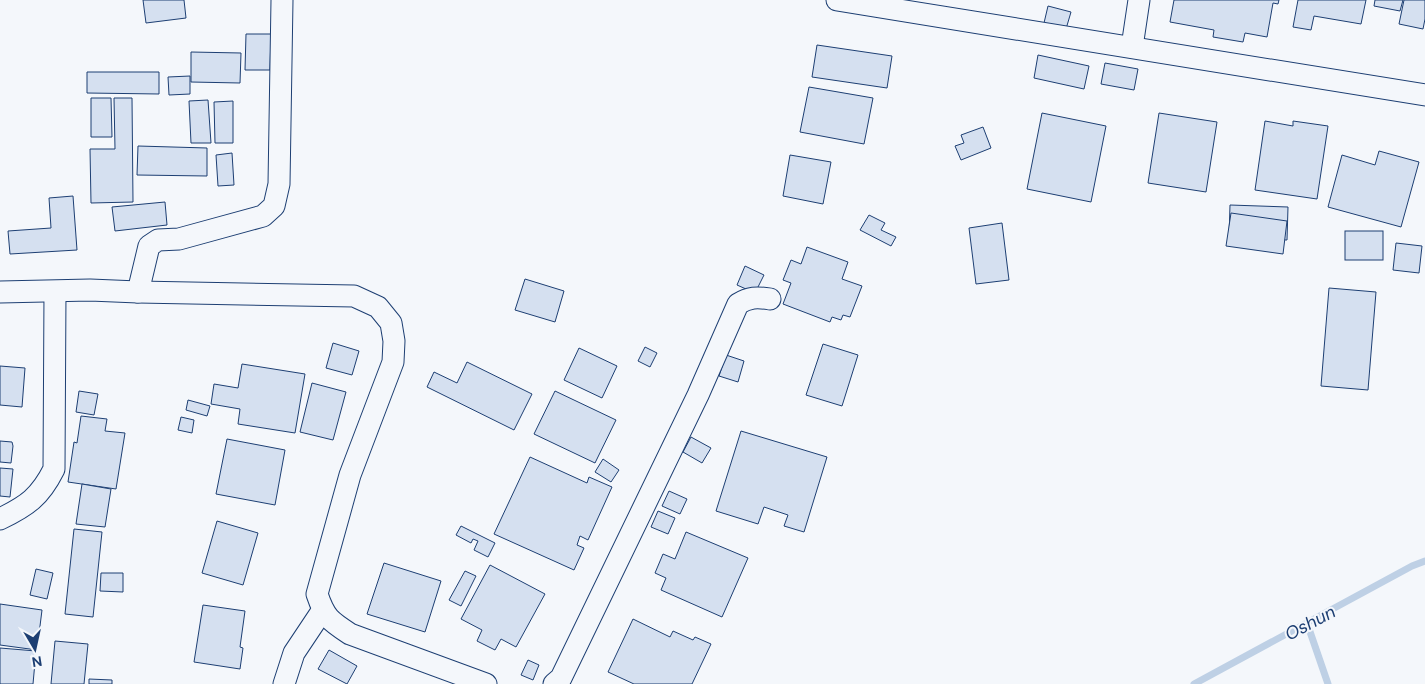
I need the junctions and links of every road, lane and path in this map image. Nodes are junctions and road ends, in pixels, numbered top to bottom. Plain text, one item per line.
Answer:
1 (282, 0) edge
2 (836, 0) edge
3 (1139, 0) edge
4 (1132, 47) junction
5 (1425, 95) edge
6 (0, 292) edge
7 (56, 292) junction
8 (138, 292) junction
9 (770, 299) dead end
10 (0, 519) edge
11 (322, 611) junction
12 (284, 684) edge
13 (486, 684) edge
14 (554, 684) edge

1 - 8 street
2 - 4 street
3 - 4 street
4 - 5 street
6 - 7 street
7 - 8 street
7 - 10 street
8 - 11 street
9 - 14 street
11 - 12 street
11 - 13 street

